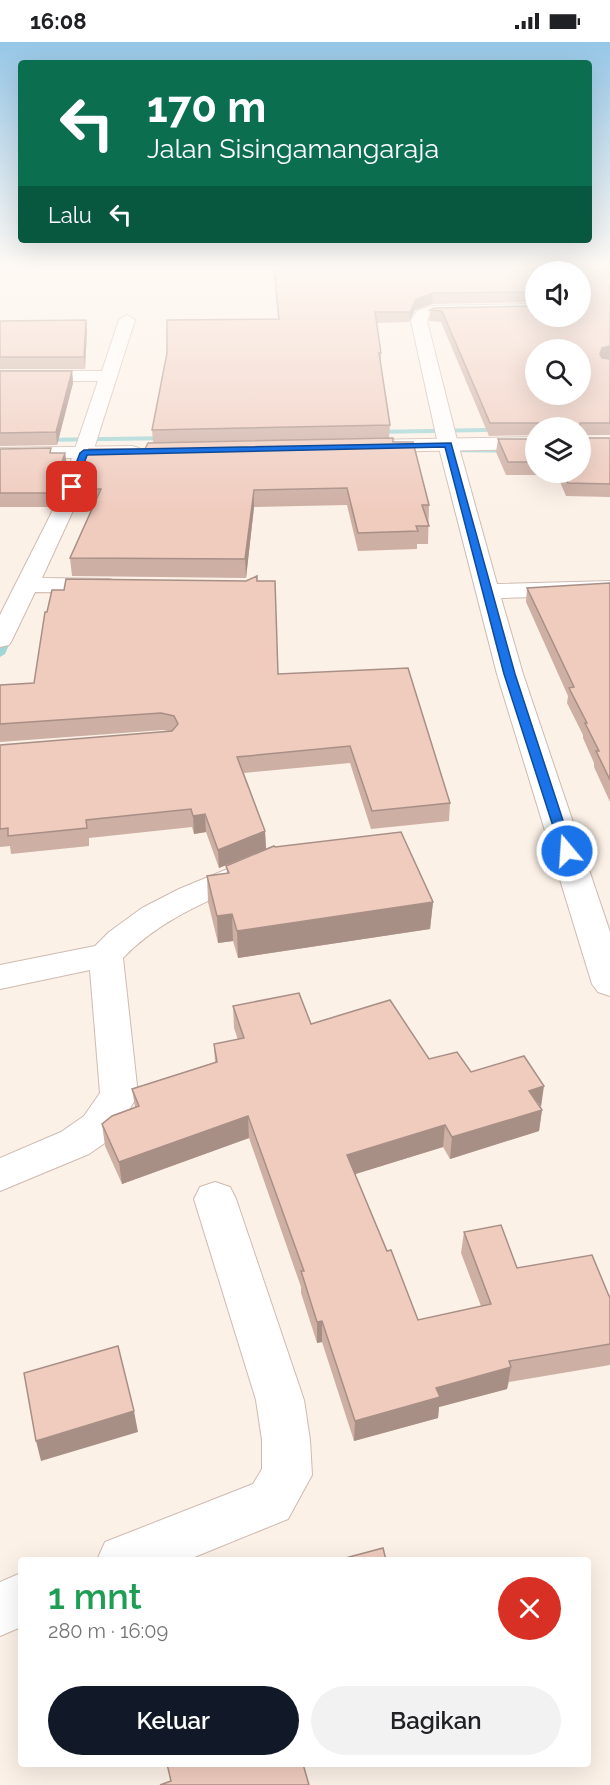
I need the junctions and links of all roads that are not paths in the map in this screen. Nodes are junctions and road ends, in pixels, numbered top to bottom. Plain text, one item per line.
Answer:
1 (118, 346) edge
2 (425, 346) edge
3 (0, 376) edge
4 (108, 376) junction
5 (525, 443) edge
6 (448, 444) junction
7 (345, 447) edge
8 (152, 452) edge
9 (84, 453) junction
10 (0, 454) edge
11 (27, 585) junction
12 (127, 586) edge
13 (610, 588) edge
14 (488, 591) junction
15 (0, 640) edge
16 (271, 860) edge
17 (106, 955) junction
18 (0, 977) edge
19 (610, 984) edge
20 (0, 1174) edge
21 (215, 1198) dead end
22 (131, 1557) edge
23 (18, 1601) edge
24 (0, 1609) edge

1 - 4 street
2 - 6 street
3 - 4 street
4 - 9 street
5 - 6 street
6 - 7 street
6 - 14 street
8 - 9 street
9 - 10 street
9 - 11 street
11 - 12 street
11 - 15 street
13 - 14 street
14 - 19 street
16 - 17 street
17 - 18 street
17 - 20 street
21 - 22 street
23 - 24 street

